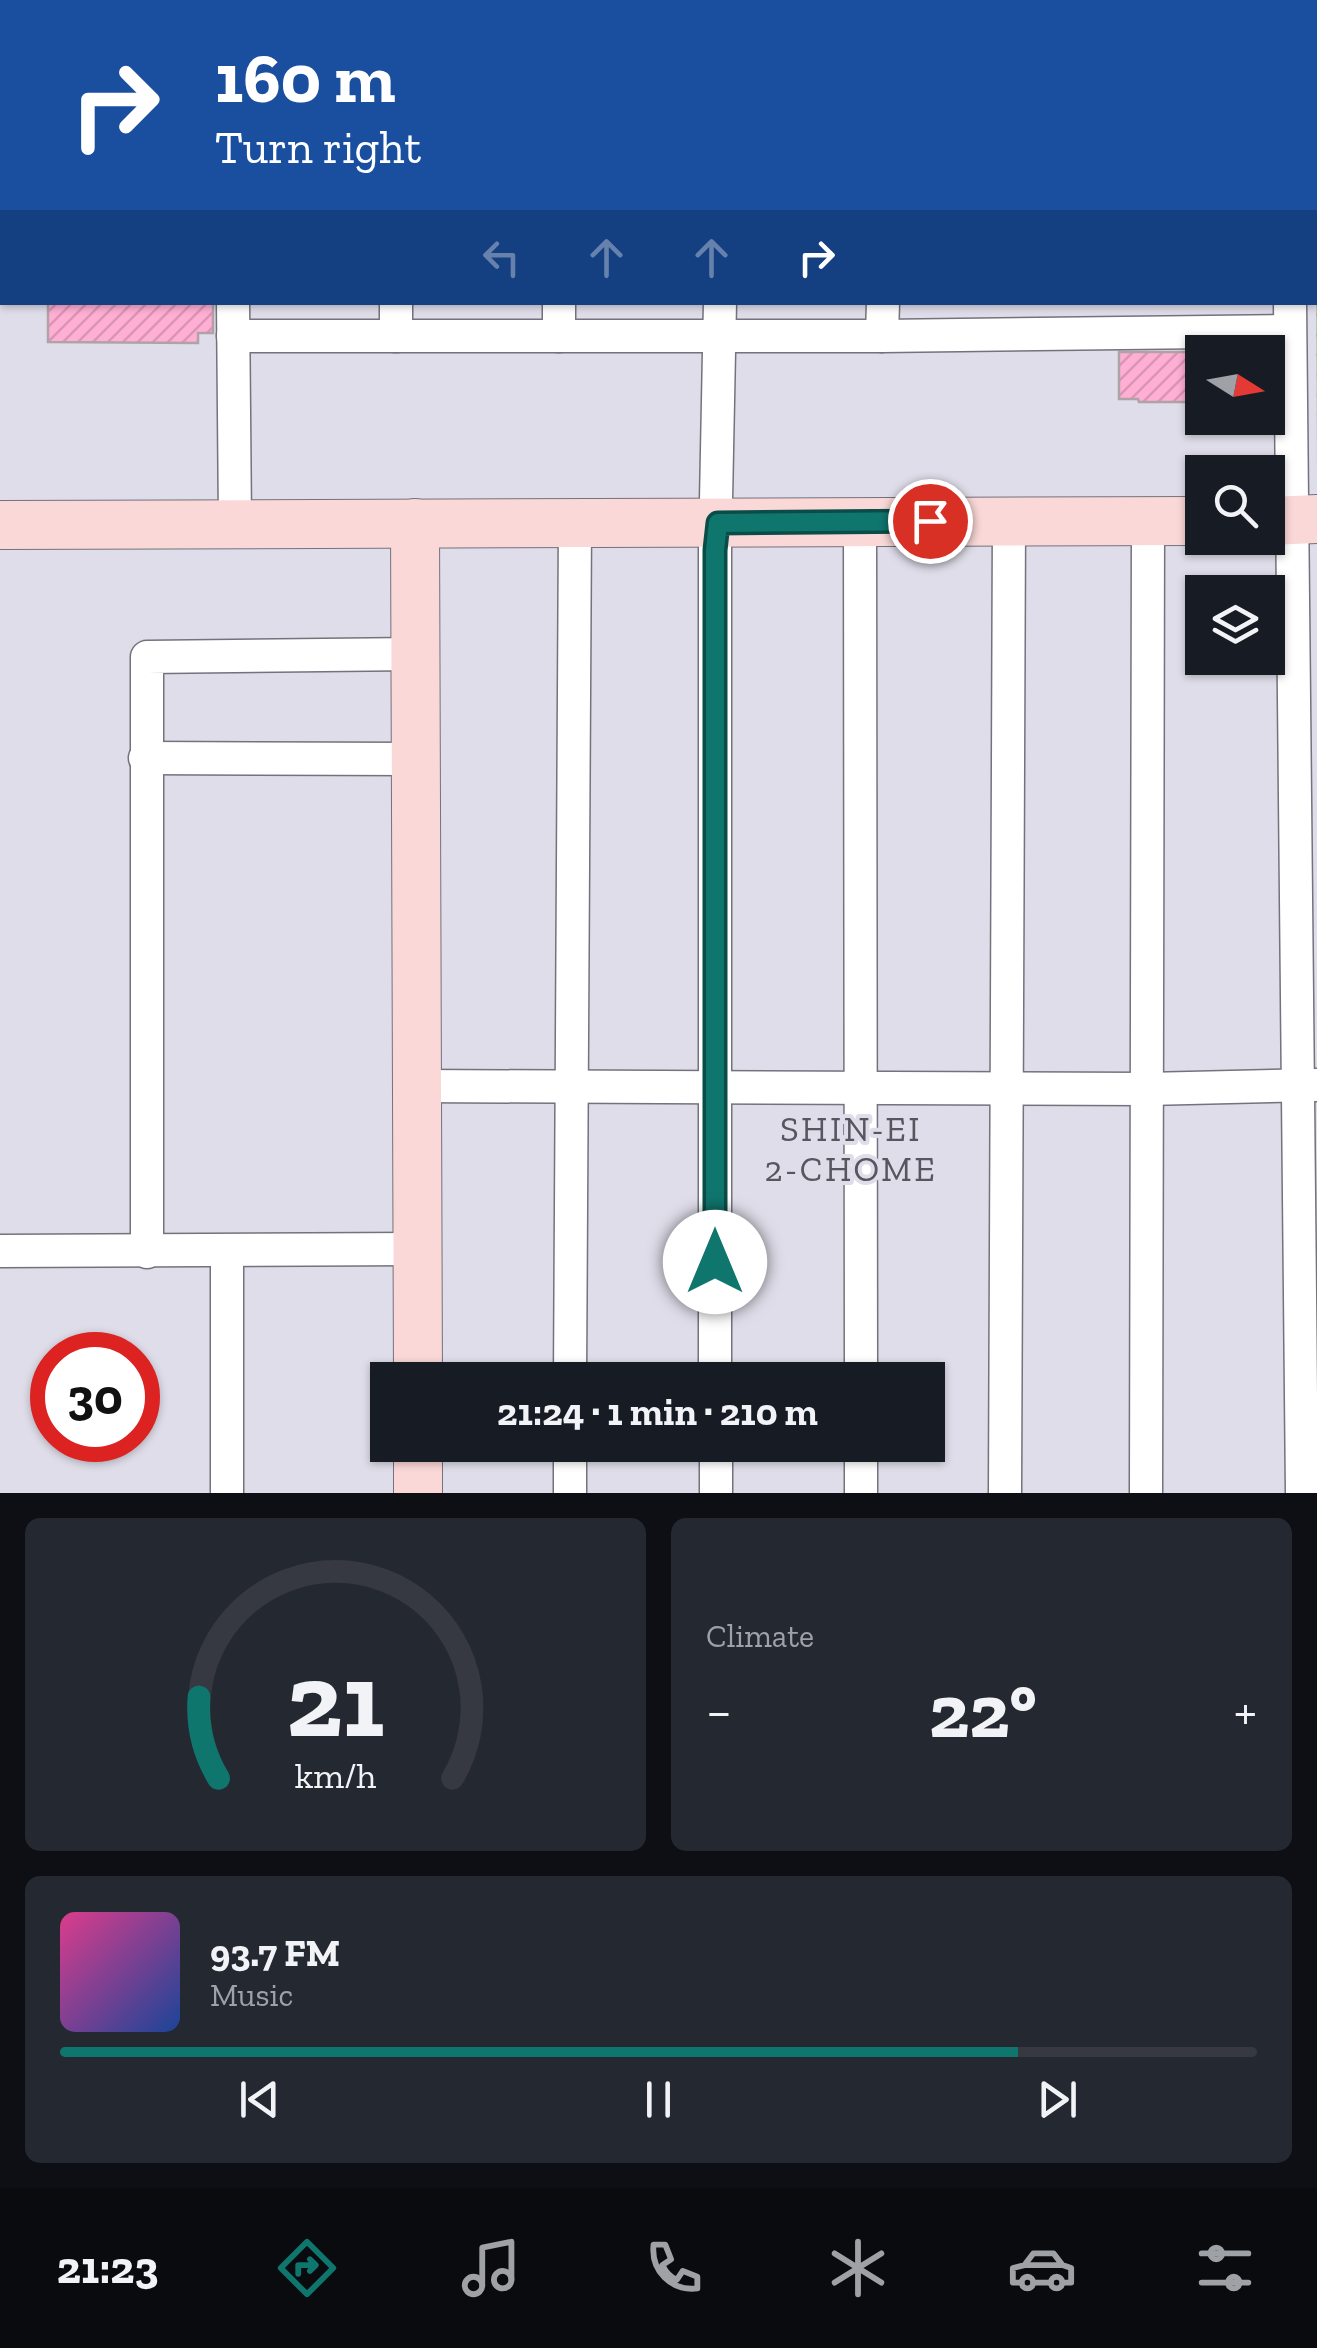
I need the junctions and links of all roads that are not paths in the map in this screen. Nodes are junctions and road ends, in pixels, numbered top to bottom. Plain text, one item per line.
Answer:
1 (0, 45) edge
2 (0, 242) edge
3 (233, 305) edge
4 (396, 305) edge
5 (558, 305) edge
6 (882, 305) edge
7 (1075, 317) edge
8 (1290, 317) edge
9 (720, 319) edge
10 (233, 336) junction
11 (396, 336) junction
12 (558, 336) junction
13 (882, 336) junction
14 (1292, 520) edge
15 (1009, 521) junction
16 (1185, 521) edge
17 (235, 522) junction
18 (575, 522) junction
19 (860, 522) junction
20 (1148, 522) junction
21 (416, 523) junction
22 (718, 523) junction
23 (0, 525) edge
24 (416, 654) junction
25 (1306, 691) edge
26 (146, 758) junction
27 (415, 758) junction
28 (1307, 1085) edge
29 (417, 1086) junction
30 (571, 1086) junction
31 (715, 1087) junction
32 (860, 1088) junction
33 (1006, 1088) junction
34 (1147, 1090) junction
35 (418, 1249) junction
36 (0, 1252) edge
37 (147, 1252) junction
38 (227, 1252) junction
39 (418, 1362) edge
40 (570, 1362) edge
41 (715, 1362) edge
42 (861, 1362) edge
43 (418, 1462) edge
44 (570, 1462) edge
45 (716, 1462) edge
46 (861, 1462) edge
47 (227, 1493) edge
48 (418, 1493) edge
49 (570, 1493) edge
50 (716, 1493) edge
51 (862, 1493) edge
52 (1005, 1493) edge
53 (1146, 1493) edge
54 (1302, 1493) edge

1 - 2 street
3 - 10 street
4 - 11 street
5 - 12 street
6 - 13 street
7 - 8 street
7 - 13 street
8 - 14 street
9 - 12 street
9 - 13 street
9 - 22 street
10 - 11 street
10 - 17 street
11 - 12 street
14 - 25 street
15 - 19 street
15 - 20 street
15 - 33 street
16 - 20 street
17 - 21 street
17 - 23 street
18 - 21 street
18 - 22 street
18 - 30 street
19 - 22 street
19 - 32 street
20 - 34 street
21 - 24 street
22 - 31 street
24 - 26 street
24 - 27 street
25 - 28 street
26 - 27 street
26 - 37 street
27 - 29 street
28 - 34 street
28 - 54 street
29 - 30 street
29 - 35 street
30 - 31 street
30 - 40 street
31 - 32 street
31 - 41 street
32 - 33 street
32 - 42 street
33 - 34 street
33 - 52 street
34 - 53 street
35 - 38 street
35 - 39 street
36 - 37 street
37 - 38 street
38 - 47 street
43 - 48 street
44 - 49 street
45 - 50 street
46 - 51 street

